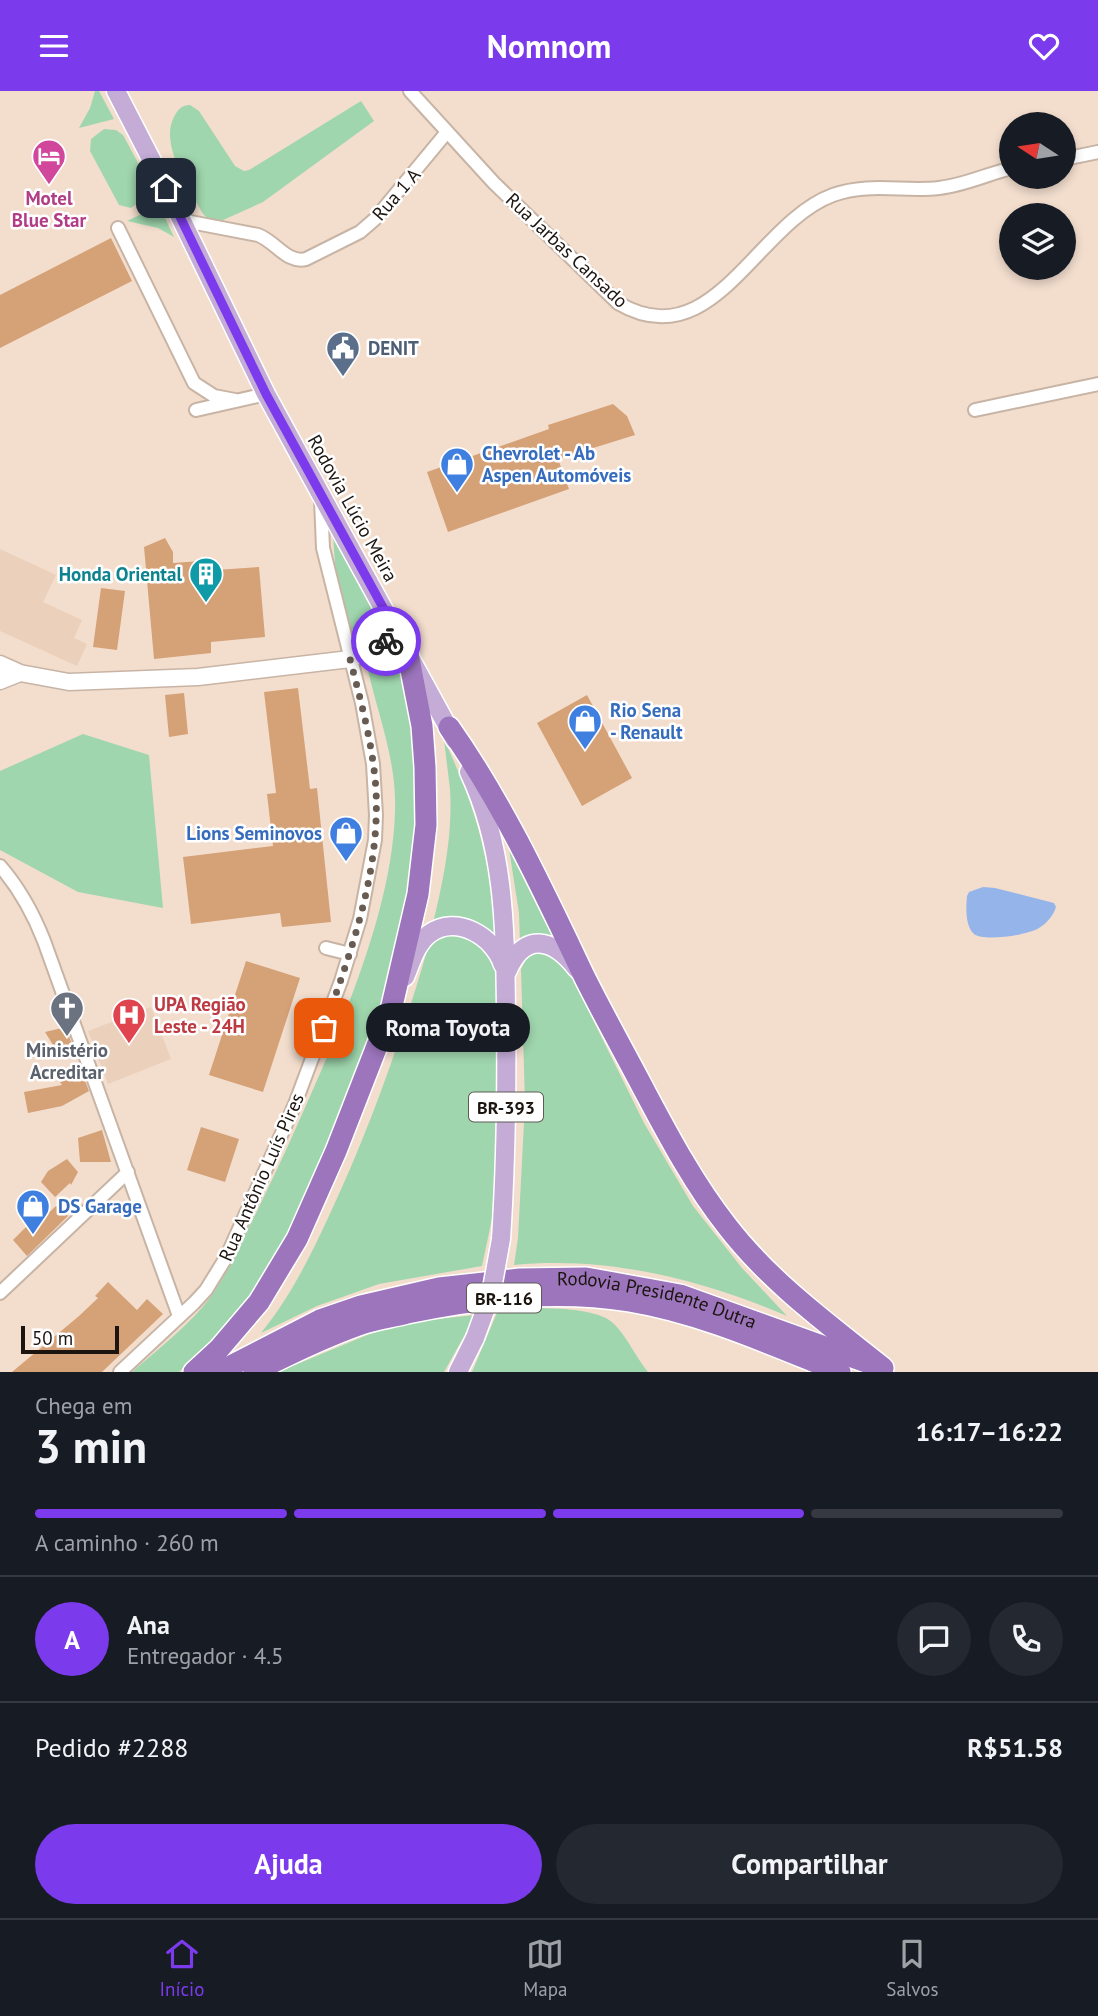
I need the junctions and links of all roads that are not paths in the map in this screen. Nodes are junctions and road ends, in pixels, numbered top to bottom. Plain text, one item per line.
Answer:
1 (116, 91) edge
2 (410, 91) edge
3 (447, 132) junction
4 (1098, 152) edge
5 (1076, 157) edge
6 (999, 172) edge
7 (180, 220) junction
8 (118, 228) dead end
9 (1098, 384) edge
10 (266, 394) junction
11 (235, 400) junction
12 (196, 410) dead end
13 (975, 411) dead end
14 (321, 493) junction
15 (402, 641) junction
16 (350, 659) junction
17 (0, 664) edge
18 (20, 673) junction
19 (0, 681) edge
20 (449, 727) junction
21 (0, 866) edge
22 (326, 948) dead end
23 (350, 954) junction
24 (506, 975) junction
25 (586, 980) junction
26 (391, 1010) junction
27 (128, 1172) junction
28 (0, 1293) edge
29 (179, 1316) junction
30 (887, 1370) edge
31 (120, 1372) edge
32 (194, 1372) edge
33 (219, 1372) edge
34 (254, 1372) edge
35 (458, 1372) edge
36 (840, 1372) edge

1 - 7 main road, Rodovia Lúcio Meira / BR-393
2 - 3 street, Rua Jarbas Cansado
3 - 6 street, Rua Jarbas Cansado
3 - 7 street, Rua 1 A
4 - 5 street
7 - 10 main road, Rodovia Lúcio Meira / BR-393
8 - 11 street
9 - 13 street
10 - 11 street
10 - 14 main road, Rodovia Lúcio Meira / BR-393
11 - 12 street
14 - 15 main road, Rodovia Lúcio Meira / BR-393
14 - 16 street, Rua Antônio Luís Pires
15 - 16 street
15 - 20 main road, Rodovia Lúcio Meira / BR-393
15 - 26 highway
16 - 18 street
16 - 23 street, Rua Antônio Luís Pires
17 - 18 street
18 - 19 street
20 - 24 main road, Rodovia Lúcio Meira / BR-393
20 - 25 highway
21 - 27 street
22 - 23 street
23 - 29 street, Rua Antônio Luís Pires
24 - 25 main road
24 - 26 main road
24 - 35 main road, Rodovia Lúcio Meira / BR-393, bridge
25 - 30 highway
26 - 32 highway
27 - 28 street
27 - 29 street
29 - 31 street, Rua Antônio Luís Pires
30 - 33 highway, Rodovia Presidente Dutra / BR-116
34 - 36 highway, Rodovia Presidente Dutra / BR-116

